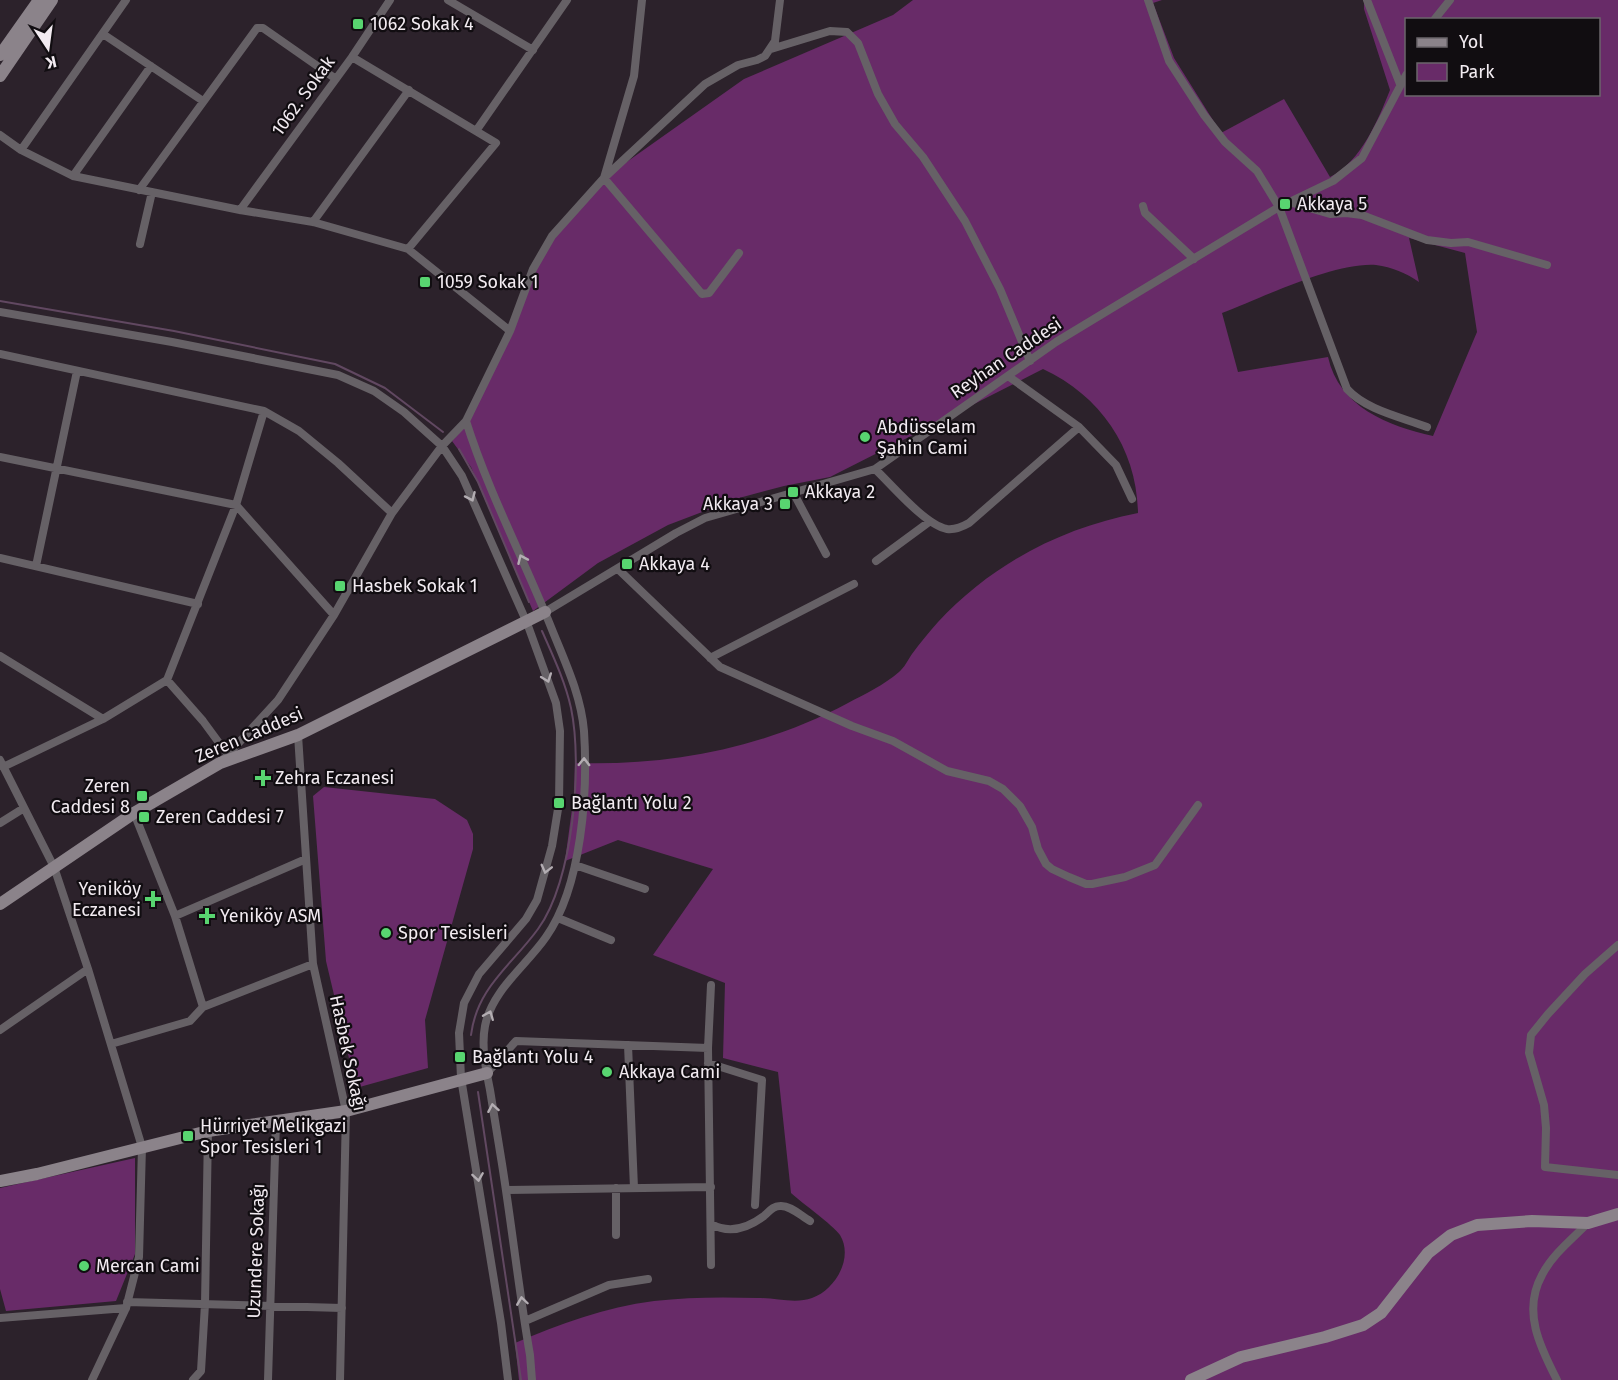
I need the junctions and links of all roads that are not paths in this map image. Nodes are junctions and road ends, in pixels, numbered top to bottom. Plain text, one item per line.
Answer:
1 (39, 0) edge
2 (52, 0) edge
3 (126, 0) edge
4 (390, 0) edge
5 (448, 0) edge
6 (567, 0) edge
7 (642, 0) edge
8 (780, 0) edge
9 (1148, 0) edge
10 (1367, 0) edge
11 (1450, 0) edge
12 (1436, 18) edge
13 (103, 34) junction
14 (771, 49) junction
15 (533, 50) junction
16 (0, 55) edge
17 (352, 57) junction
18 (151, 66) junction
19 (0, 76) edge
20 (1405, 78) edge
21 (336, 79) junction
22 (1400, 84) junction
23 (409, 90) junction
24 (203, 101) junction
25 (476, 131) junction
26 (0, 135) edge
27 (21, 150) junction
28 (73, 176) junction
29 (604, 178) junction
30 (139, 190) junction
31 (152, 192) junction
32 (1284, 204) junction
33 (1143, 206) dead end
34 (240, 210) junction
35 (314, 222) junction
36 (140, 244) dead end
37 (408, 249) junction
38 (739, 253) dead end
39 (1194, 260) junction
40 (1547, 265) dead end
41 (0, 312) edge
42 (510, 331) junction
43 (0, 354) edge
44 (1030, 361) junction
45 (77, 371) junction
46 (1008, 376) junction
47 (264, 411) junction
48 (466, 421) junction
49 (1427, 427) dead end
50 (1079, 428) junction
51 (442, 446) junction
52 (0, 457) edge
53 (55, 467) junction
54 (875, 469) junction
55 (793, 492) junction
56 (1132, 499) dead end
57 (236, 505) junction
58 (392, 513) junction
59 (929, 522) junction
60 (826, 554) dead end
61 (0, 558) edge
62 (876, 561) dead end
63 (36, 566) junction
64 (618, 569) junction
65 (854, 584) dead end
66 (198, 604) junction
67 (545, 612) junction
68 (334, 615) junction
69 (526, 623) junction
70 (0, 656) edge
71 (710, 658) junction
72 (167, 680) junction
73 (103, 720) junction
74 (298, 735) junction
75 (224, 759) junction
76 (2, 764) edge
77 (1198, 804) dead end
78 (24, 808) junction
79 (134, 813) junction
80 (0, 823) edge
81 (306, 859) junction
82 (575, 865) junction
83 (54, 867) junction
84 (645, 889) dead end
85 (0, 904) edge
86 (175, 916) junction
87 (558, 918) junction
88 (612, 940) dead end
89 (1618, 945) edge
90 (313, 964) junction
91 (88, 969) junction
92 (711, 985) dead end
93 (203, 1007) junction
94 (0, 1030) edge
95 (111, 1044) junction
96 (628, 1045) junction
97 (708, 1048) junction
98 (708, 1063) junction
99 (487, 1072) junction
100 (461, 1078) junction
101 (346, 1111) junction
102 (276, 1122) junction
103 (208, 1131) junction
104 (142, 1146) junction
105 (1618, 1175) edge
106 (0, 1180) edge
107 (711, 1187) junction
108 (616, 1188) junction
109 (634, 1188) junction
110 (506, 1190) junction
111 (754, 1205) dead end
112 (1618, 1214) edge
113 (810, 1221) dead end
114 (1588, 1223) junction
115 (711, 1224) junction
116 (616, 1235) dead end
117 (711, 1265) dead end
118 (648, 1279) dead end
119 (205, 1304) junction
120 (127, 1305) junction
121 (270, 1306) junction
122 (342, 1308) junction
123 (0, 1318) edge
124 (525, 1322) junction
125 (92, 1380) edge
126 (193, 1380) edge
127 (268, 1380) edge
128 (340, 1380) edge
129 (508, 1380) edge
130 (532, 1380) edge
131 (1191, 1380) edge
132 (1557, 1380) edge

1 - 16 street
2 - 19 street
3 - 13 street
4 - 17 street, 1062. Sokak
5 - 15 street
6 - 15 street
7 - 29 street
8 - 14 street
9 - 32 street
10 - 22 street
11 - 12 street
13 - 18 street
13 - 27 street
14 - 29 street
14 - 44 street
15 - 25 street
17 - 21 street, 1062. Sokak
17 - 23 street
18 - 24 street
18 - 28 street
20 - 22 street, Reyhan Caddesi
21 - 24 street
21 - 34 street, 1062. Sokak
22 - 32 street, Reyhan Caddesi
23 - 25 street
23 - 35 street
24 - 30 street
25 - 37 street
26 - 27 street
27 - 28 street
28 - 30 street
29 - 38 street
29 - 42 street
30 - 31 street
31 - 34 street
31 - 36 street
32 - 39 street, Reyhan Caddesi
32 - 40 street
32 - 49 street
33 - 39 street
34 - 35 street
35 - 37 street
37 - 42 street
39 - 44 street, Reyhan Caddesi
41 - 51 street
42 - 48 street
43 - 45 street
44 - 46 street, Reyhan Caddesi
45 - 47 street
45 - 53 street
46 - 50 street
46 - 54 street, Reyhan Caddesi
47 - 57 street
47 - 58 street
48 - 51 street
67 -> 48 street
50 - 56 street
50 - 59 street
51 - 58 street
51 -> 69 street
52 - 53 street
53 - 57 street
53 - 63 street
54 - 55 street, Reyhan Caddesi
54 - 59 street
55 - 60 street
55 - 64 street, Reyhan Caddesi
57 - 66 street
57 - 68 street
58 - 68 street
59 - 62 street
61 - 63 street
63 - 66 street
64 - 67 street, Reyhan Caddesi
64 - 71 street
65 - 71 street
66 - 72 street
67 - 69 street, Zeren Caddesi
82 -> 67 street
68 - 75 street
69 - 74 street, Zeren Caddesi
69 -> 100 street
70 - 73 street
71 - 77 street
72 - 73 street
72 - 75 street
73 - 76 street
74 - 75 street, Zeren Caddesi
74 - 81 street, Hasbek Sokağı
75 - 79 street, Zeren Caddesi
76 - 78 street
78 - 80 street
78 - 83 street
79 - 83 street, Zeren Caddesi
79 - 86 street
81 - 86 street
81 - 90 street, Hasbek Sokağı
82 - 84 street
82 - 87 street
83 - 85 street, Zeren Caddesi
83 - 91 street
86 - 93 street
87 - 88 street
99 -> 87 street
89 - 105 street
90 - 93 street
90 - 101 street, Hasbek Sokağı
91 - 94 street
91 - 95 street
92 - 97 street
93 - 95 street
95 - 104 street
96 - 97 street
96 - 99 street
96 - 109 street
97 - 98 street
98 - 107 street
98 - 111 street
99 - 100 street
110 -> 99 street
100 - 101 street
100 -> 129 street
101 - 102 street
101 - 122 street, Hasbek Sokağı
102 - 103 street
102 - 121 street, Uzundere Sokağı
103 - 104 street
103 - 119 street
104 - 106 street
104 - 120 street
107 - 109 street
107 - 115 street
108 - 109 street
108 - 110 street
108 - 116 street
124 -> 110 street
112 - 114 street
113 - 115 street
114 - 131 street
114 - 132 street
115 - 117 street
118 - 124 street
119 - 120 street
119 - 121 street
119 - 126 street
120 - 123 street
120 - 125 street
121 - 122 street
121 - 127 street, Uzundere Sokağı
122 - 128 street, Hasbek Sokağı
124 - 130 street

